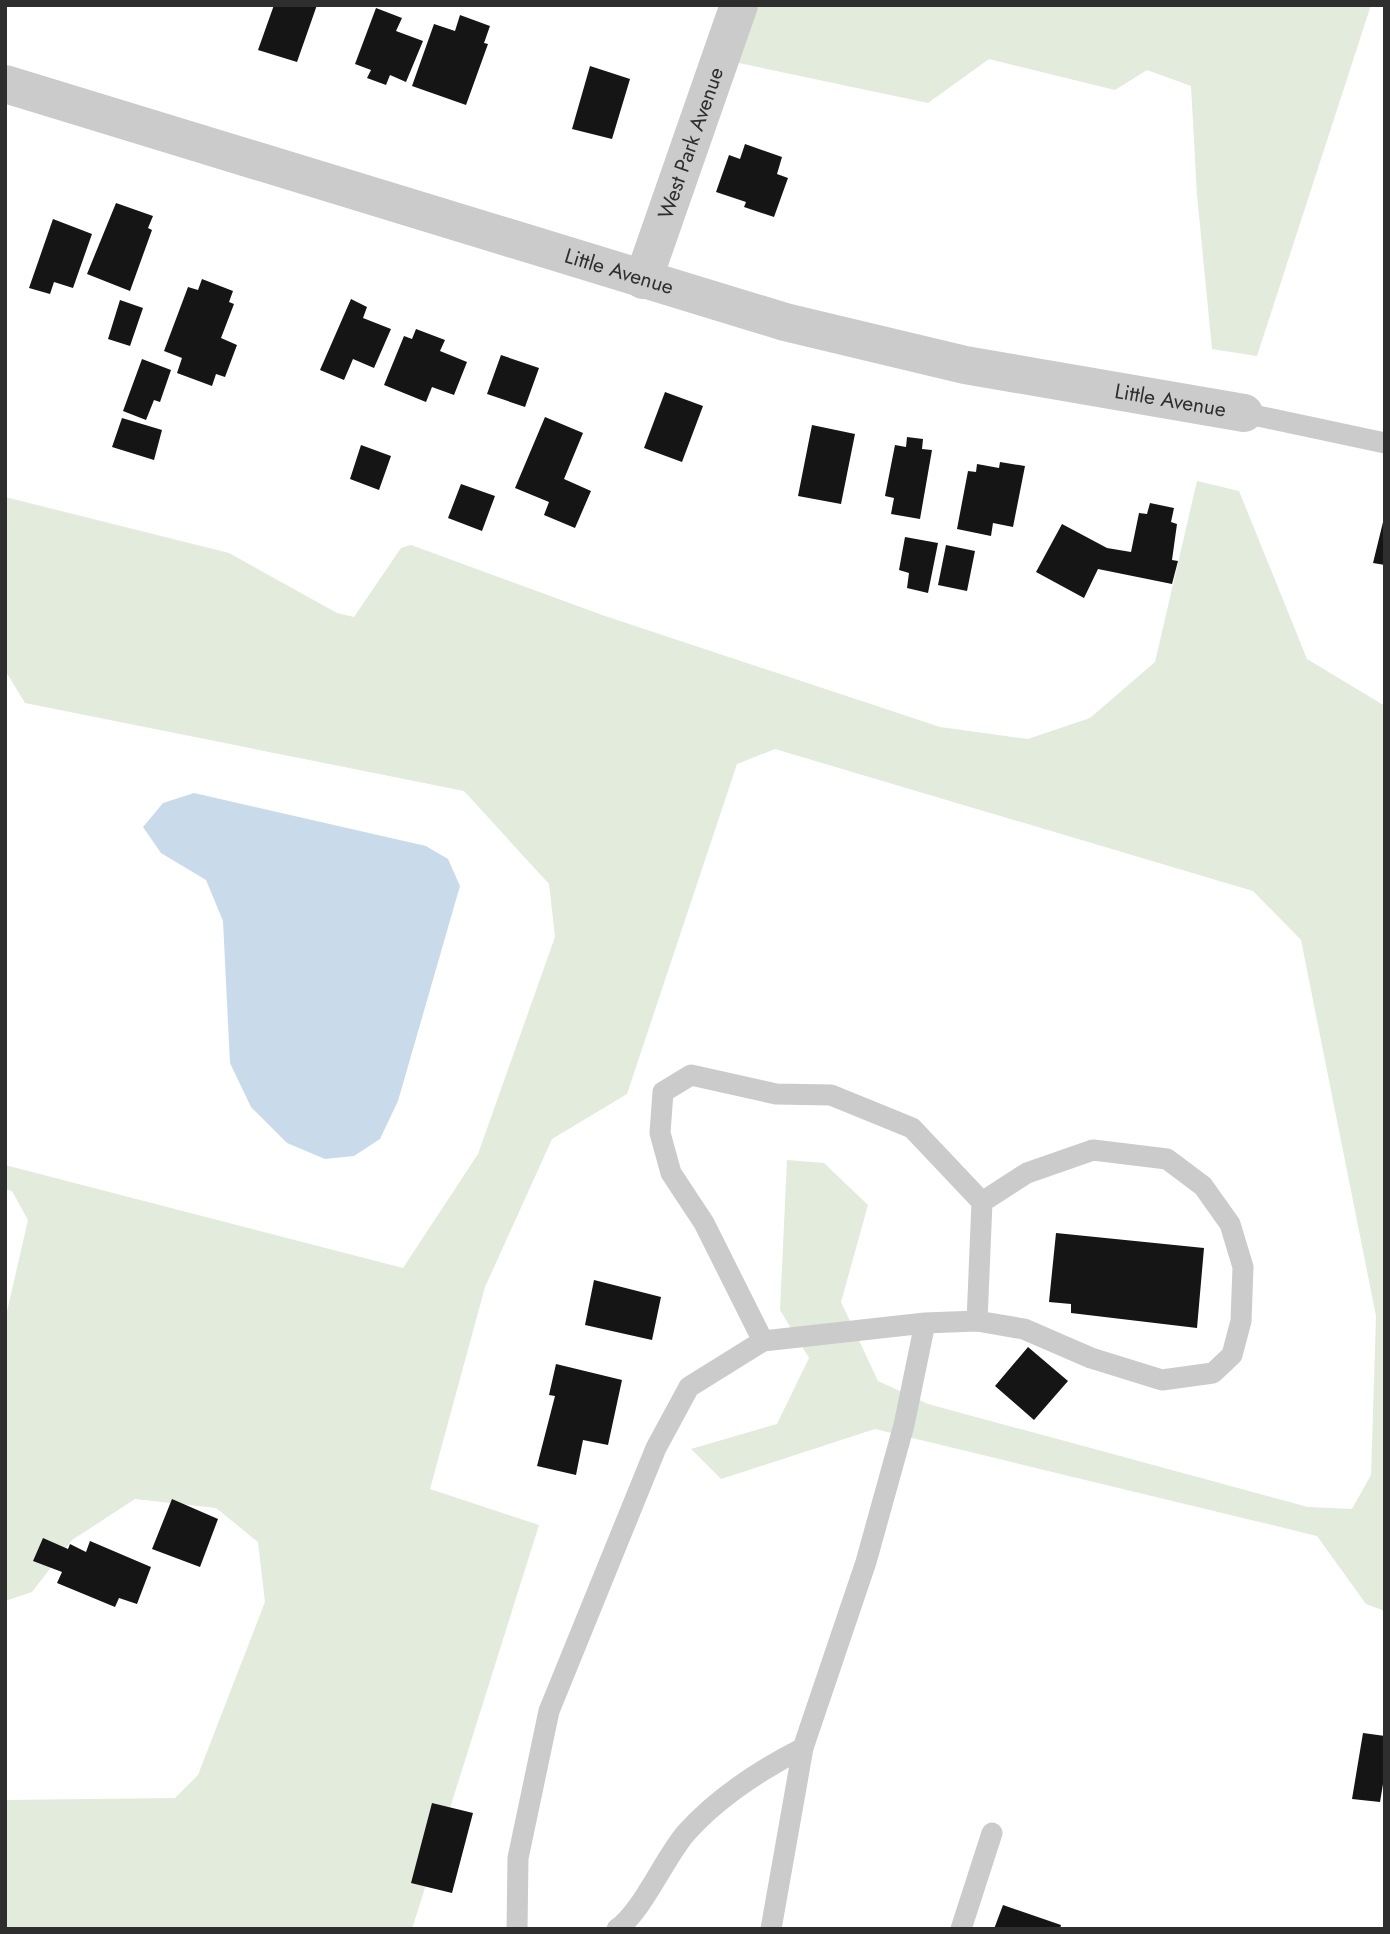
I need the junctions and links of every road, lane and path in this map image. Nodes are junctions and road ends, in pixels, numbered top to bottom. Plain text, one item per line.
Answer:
1 (739, 5) edge
2 (5, 84) edge
3 (643, 280) junction
4 (1244, 413) joint
5 (1385, 443) edge
6 (982, 1202) junction
7 (977, 1321) junction
8 (925, 1323) junction
9 (763, 1341) junction
10 (803, 1748) junction
11 (992, 1833) dead end
12 (517, 1929) edge
13 (617, 1929) edge
14 (771, 1929) edge
15 (961, 1929) edge

1 - 3 street, West Park Avenue
2 - 3 street, Little Avenue
3 - 4 street, Little Avenue
4 - 5 lane
6 - 7 lane
6 - 7 lane
6 - 9 lane
7 - 8 lane
8 - 9 lane
8 - 10 lane
9 - 12 lane
10 - 13 lane
10 - 14 lane
11 - 15 lane

